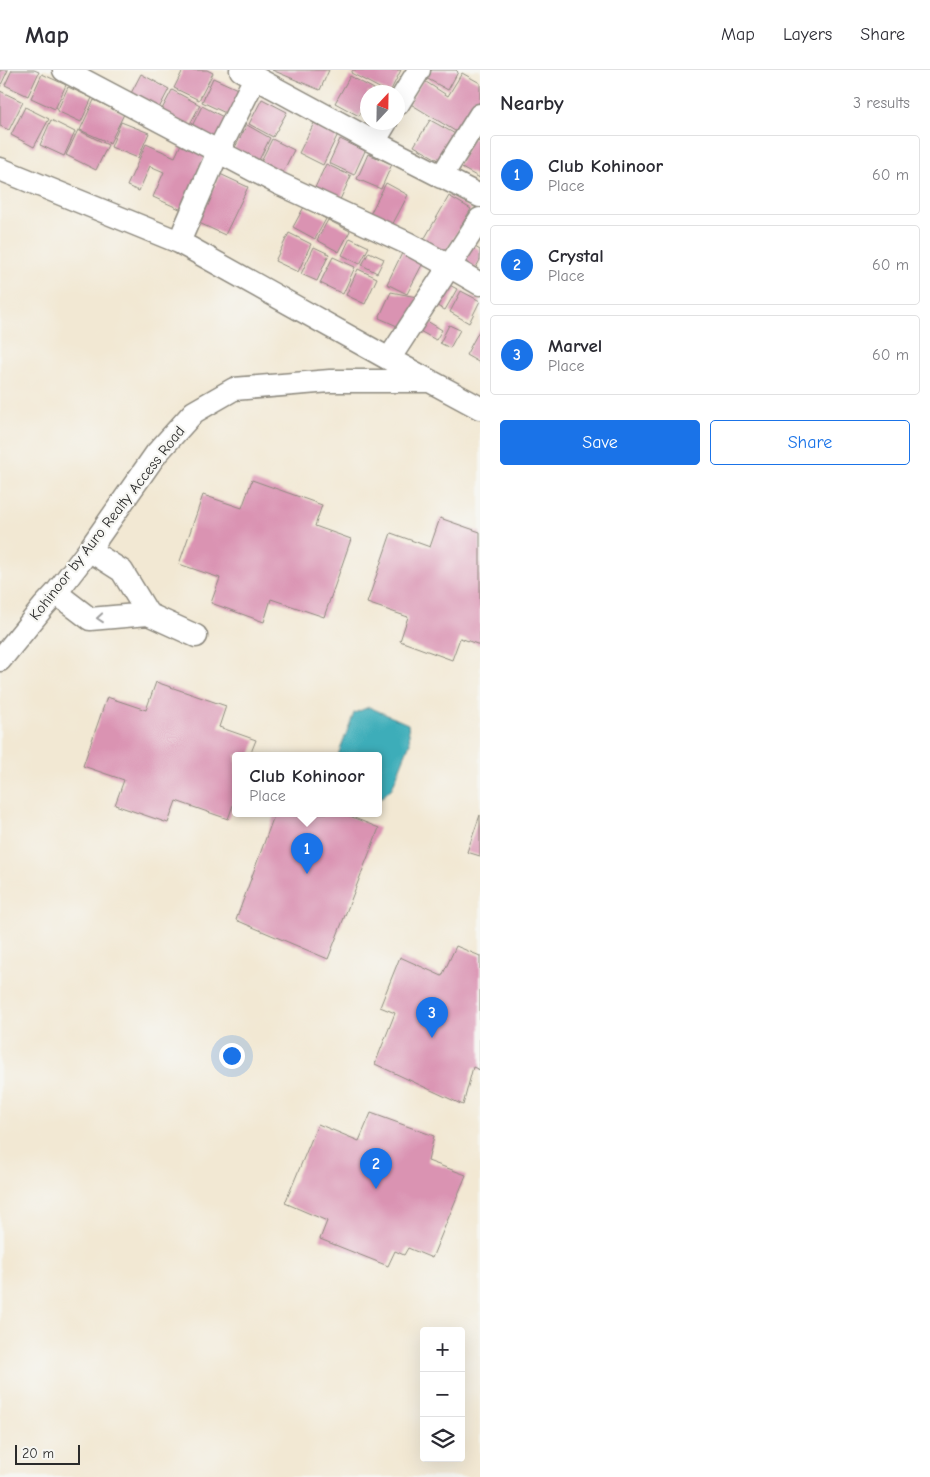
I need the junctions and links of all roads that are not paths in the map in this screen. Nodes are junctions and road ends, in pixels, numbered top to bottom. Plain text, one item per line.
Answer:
1 (64, 70) edge
2 (416, 71) edge
3 (248, 73) edge
4 (405, 91) edge
5 (480, 115) edge
6 (381, 130) edge
7 (374, 142) junction
8 (218, 152) junction
9 (0, 169) edge
10 (441, 177) junction
11 (480, 196) edge
12 (480, 219) edge
13 (179, 242) junction
14 (449, 266) junction
15 (480, 284) edge
16 (389, 359) junction
17 (430, 381) junction
18 (480, 408) edge
19 (89, 550) junction
20 (56, 593) junction
21 (148, 614) junction
22 (196, 636) dead end
23 (0, 660) edge

1 - 8 street
2 - 4 street
3 - 7 street
3 - 8 street
5 - 10 street
6 - 7 street
7 - 10 street
8 - 13 street
8 - 14 street
9 - 13 street
10 - 11 street
12 - 14 street
13 - 16 street
14 - 15 street
14 - 16 street
16 - 17 street
17 - 18 street
17 - 19 street, Kohinoor by Auro Realty Access Road
19 - 20 street, Kohinoor by Auro Realty Access Road
19 - 21 street
21 -> 20 street
20 - 23 street, Kohinoor by Auro Realty Access Road
21 - 22 street

